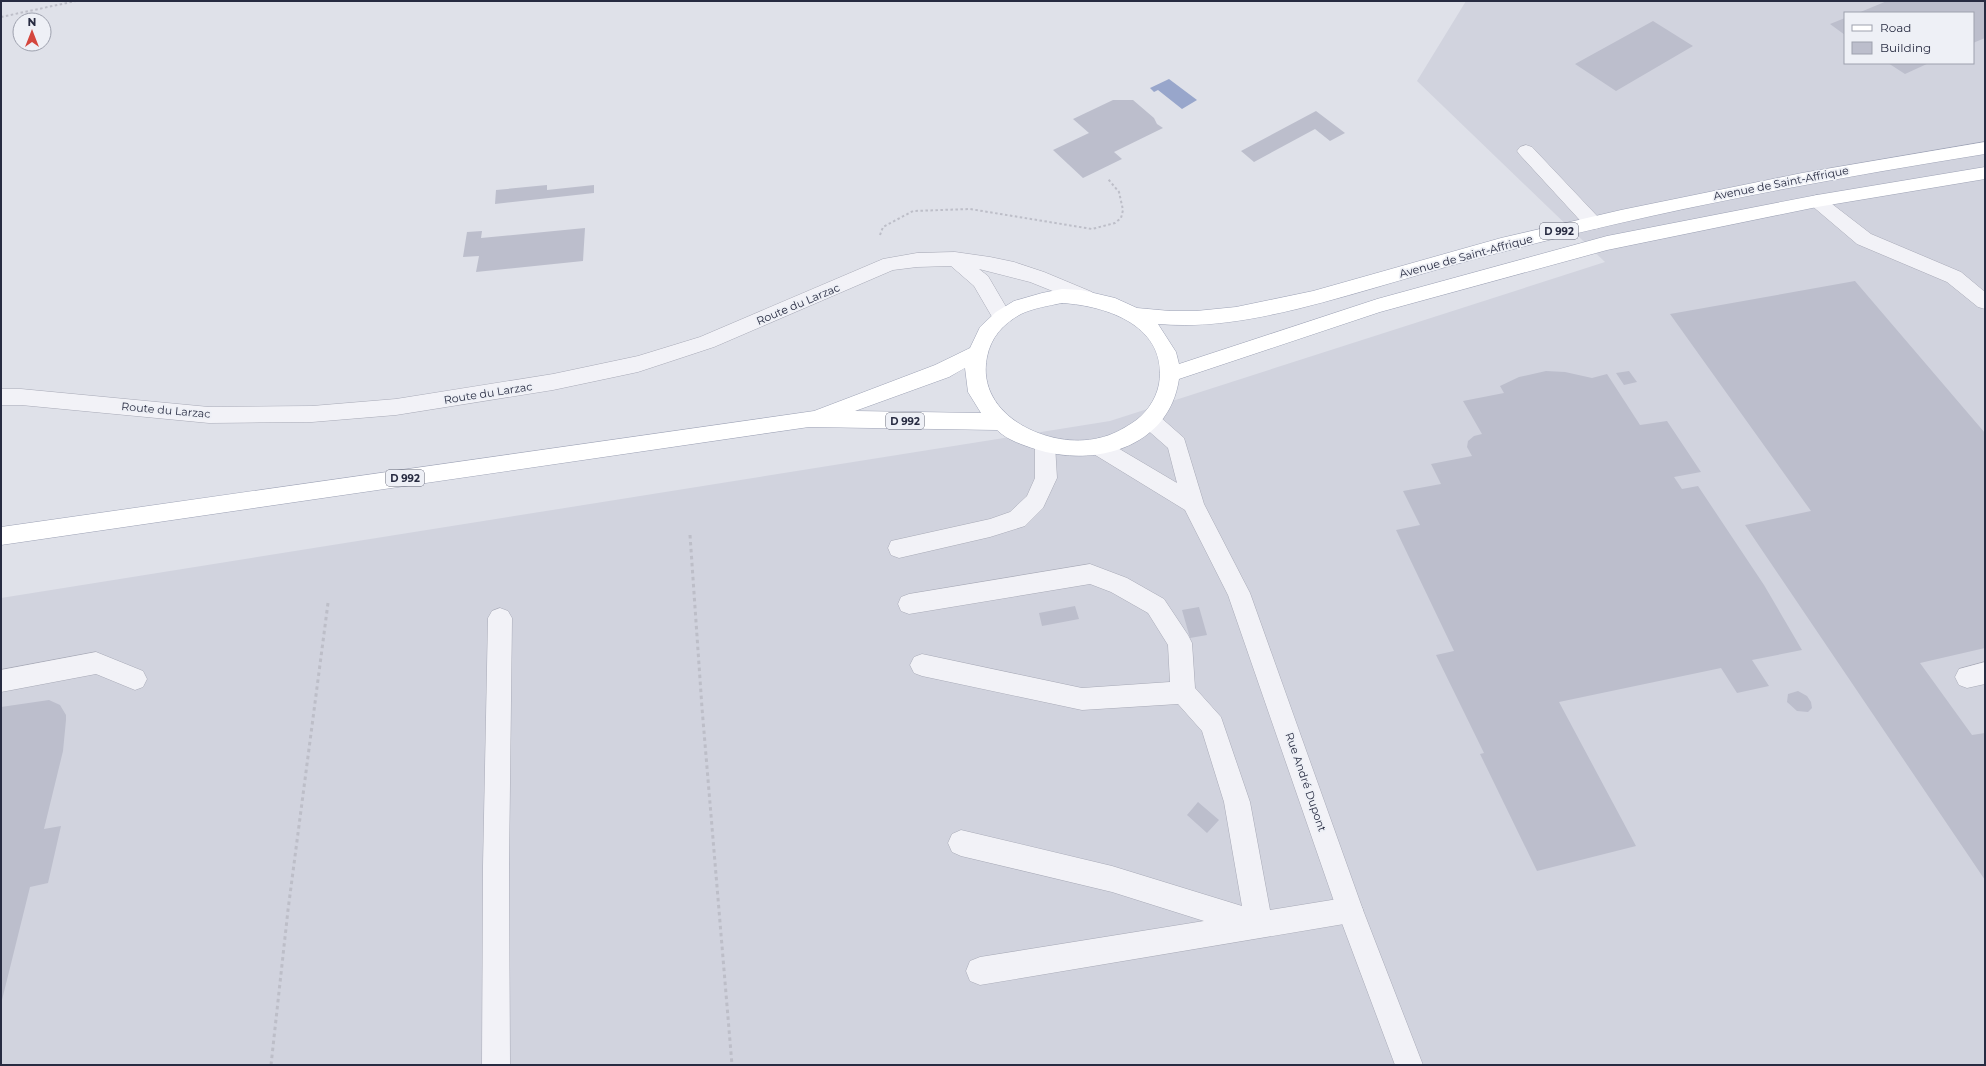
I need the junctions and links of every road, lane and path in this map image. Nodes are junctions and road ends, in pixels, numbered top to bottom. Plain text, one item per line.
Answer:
1 (76, 1) edge
2 (1, 17) edge
3 (1985, 148) edge
4 (1526, 151) dead end
5 (1985, 173) edge
6 (1108, 179) dead end
7 (1817, 201) junction
8 (1593, 223) junction
9 (878, 239) dead end
10 (955, 259) junction
11 (1085, 297) junction
12 (1985, 302) edge
13 (1135, 315) junction
14 (1002, 317) junction
15 (977, 353) junction
16 (1171, 374) junction
17 (1, 397) edge
18 (808, 420) junction
19 (1151, 421) junction
20 (1001, 422) junction
21 (1045, 445) junction
22 (1099, 447) junction
23 (1193, 504) junction
24 (690, 535) dead end
25 (1, 536) edge
26 (899, 548) dead end
27 (328, 603) dead end
28 (909, 604) dead end
29 (500, 618) dead end
30 (922, 665) dead end
31 (134, 679) dead end
32 (1, 681) edge
33 (1183, 692) junction
34 (961, 843) dead end
35 (1350, 910) junction
36 (1258, 924) junction
37 (980, 971) dead end
38 (271, 1065) edge
39 (496, 1065) edge
40 (732, 1065) edge
41 (1408, 1065) edge

1 - 2 path
3 - 8 main road, Avenue de Saint-Affrique / D 992
4 - 8 street
5 - 7 main road, D 992
6 - 9 path
7 - 12 street
7 - 16 main road, D 992
8 - 13 main road, Avenue de Saint-Affrique / D 992
10 - 11 street, Route du Larzac
10 - 14 street
10 - 17 street, Route du Larzac
11 - 13 main road
11 - 14 main road
13 - 16 main road
14 - 15 main road
15 - 18 main road, D 992
15 - 20 main road
16 - 19 main road
18 - 20 main road, D 992
18 - 25 main road, D 992
19 - 22 main road
19 - 23 street, Rue André Dupont
20 - 21 main road
21 - 22 main road
21 - 26 street
22 - 23 street
23 - 35 street, Rue André Dupont
24 - 40 path
27 - 38 path
28 - 33 street
29 - 39 street
30 - 33 street
31 - 32 street
33 - 36 street
34 - 36 street
35 - 36 street
35 - 41 street, Rue André Dupont
36 - 37 street

